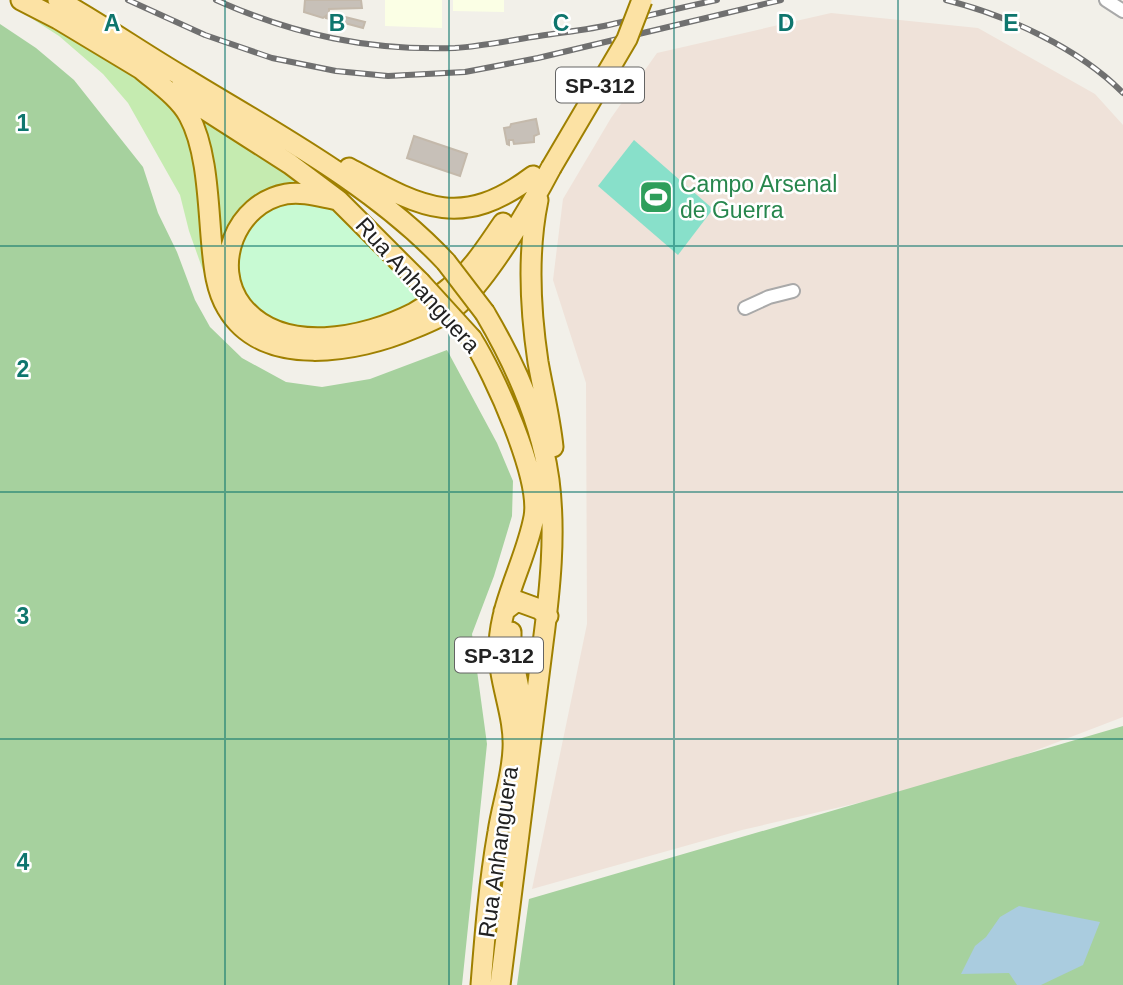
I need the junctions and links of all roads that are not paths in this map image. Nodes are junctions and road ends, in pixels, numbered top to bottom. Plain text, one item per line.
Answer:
1 (21, 0) edge
2 (58, 0) edge
3 (632, 0) edge
4 (642, 0) edge
5 (1106, 0) edge
6 (1123, 11) edge
7 (140, 68) junction
8 (216, 95) junction
9 (542, 173) junction
10 (338, 200) junction
11 (793, 291) dead end
12 (745, 308) dead end
13 (551, 509) junction
14 (553, 536) junction
15 (511, 606) junction
16 (548, 616) junction
17 (528, 776) junction
18 (481, 985) edge
19 (500, 985) edge

1 - 7 main road, Rua Anhanguera
2 - 8 main road, Rua Anhanguera
3 - 9 main road, SP-312
4 - 9 main road, SP-312, bridge
5 - 6 street
7 - 9 main road
7 - 10 main road, Rua Anhanguera
8 - 9 main road
8 - 13 main road, Rua Anhanguera, bridge
9 - 10 main road, SP-312
9 - 14 main road, SP-312
10 - 15 main road, Rua Anhanguera / SP-312, bridge
11 - 12 street
13 - 14 main road, Rua Anhanguera
13 - 15 main road
14 - 16 main road, Rua Anhanguera / SP-312
15 - 16 main road
15 - 17 main road
15 - 18 main road, Rua Anhanguera / SP-312
16 - 17 main road, Rua Anhanguera / SP-312
17 - 19 main road, Rua Anhanguera / SP-312

